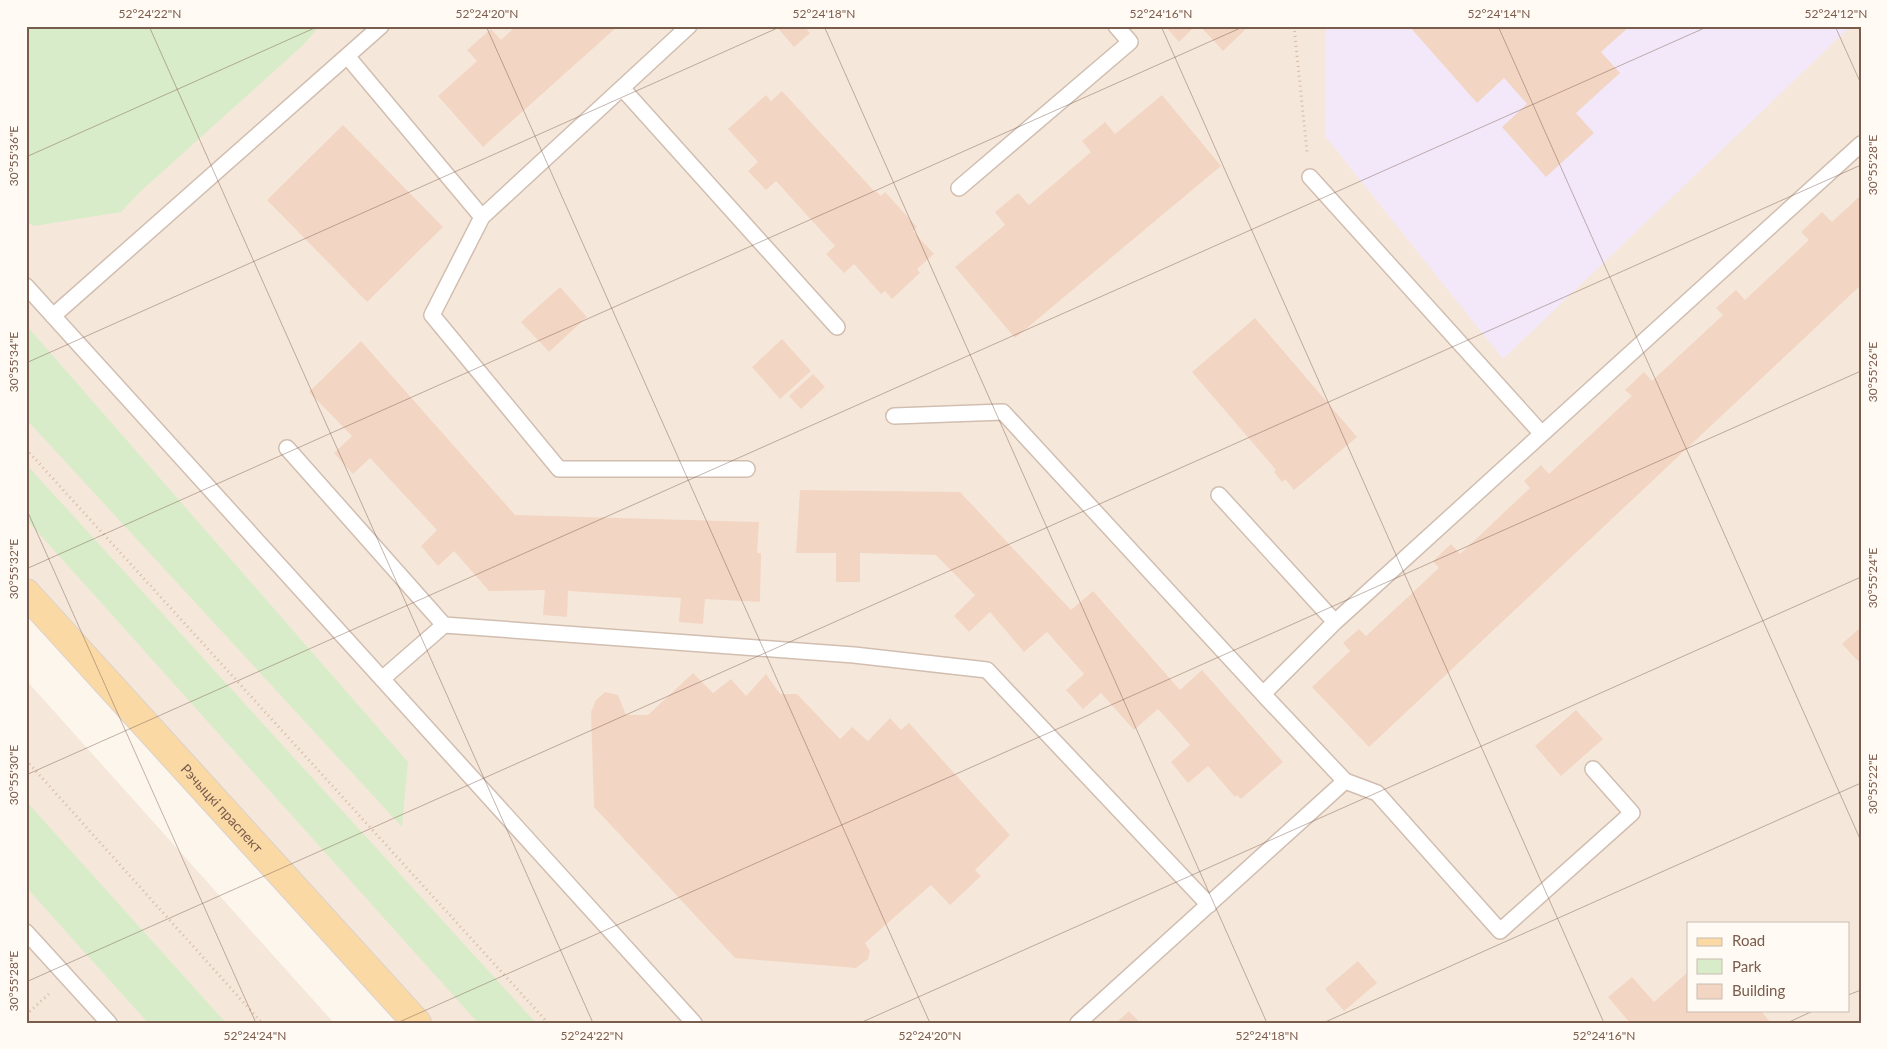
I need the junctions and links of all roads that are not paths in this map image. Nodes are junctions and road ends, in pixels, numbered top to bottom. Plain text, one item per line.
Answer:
1 (381, 26) edge
2 (690, 26) edge
3 (1116, 26) edge
4 (347, 56) junction
5 (622, 88) junction
6 (1861, 144) edge
7 (1310, 177) road end
8 (959, 188) dead end
9 (482, 217) junction
10 (26, 286) edge
11 (53, 316) junction
12 (837, 327) dead end
13 (894, 416) dead end
14 (1542, 434) junction
15 (287, 448) dead end
16 (747, 469) dead end
17 (1219, 495) dead end
18 (26, 593) edge
19 (1335, 622) junction
20 (444, 625) junction
21 (382, 679) junction
22 (1263, 694) junction
23 (1593, 769) dead end
24 (1345, 781) junction
25 (1208, 904) junction
26 (26, 932) edge
27 (109, 1023) edge
28 (417, 1023) edge
29 (694, 1023) edge
30 (1078, 1023) edge

1 - 4 lane
2 - 5 lane
3 - 8 lane
4 - 9 lane
4 - 11 lane
5 - 9 lane
5 - 12 lane
6 - 14 lane
7 - 14 lane
9 - 16 lane
10 - 11 lane
11 - 21 lane
13 - 22 lane
14 - 19 lane
15 - 20 lane
17 - 19 lane
18 - 28 main road, Рэчыцкі праспект
19 - 22 lane
20 - 21 lane
20 - 25 lane
21 - 29 lane
22 - 24 lane
23 - 24 lane
24 - 25 lane
25 - 30 lane
26 - 27 lane

